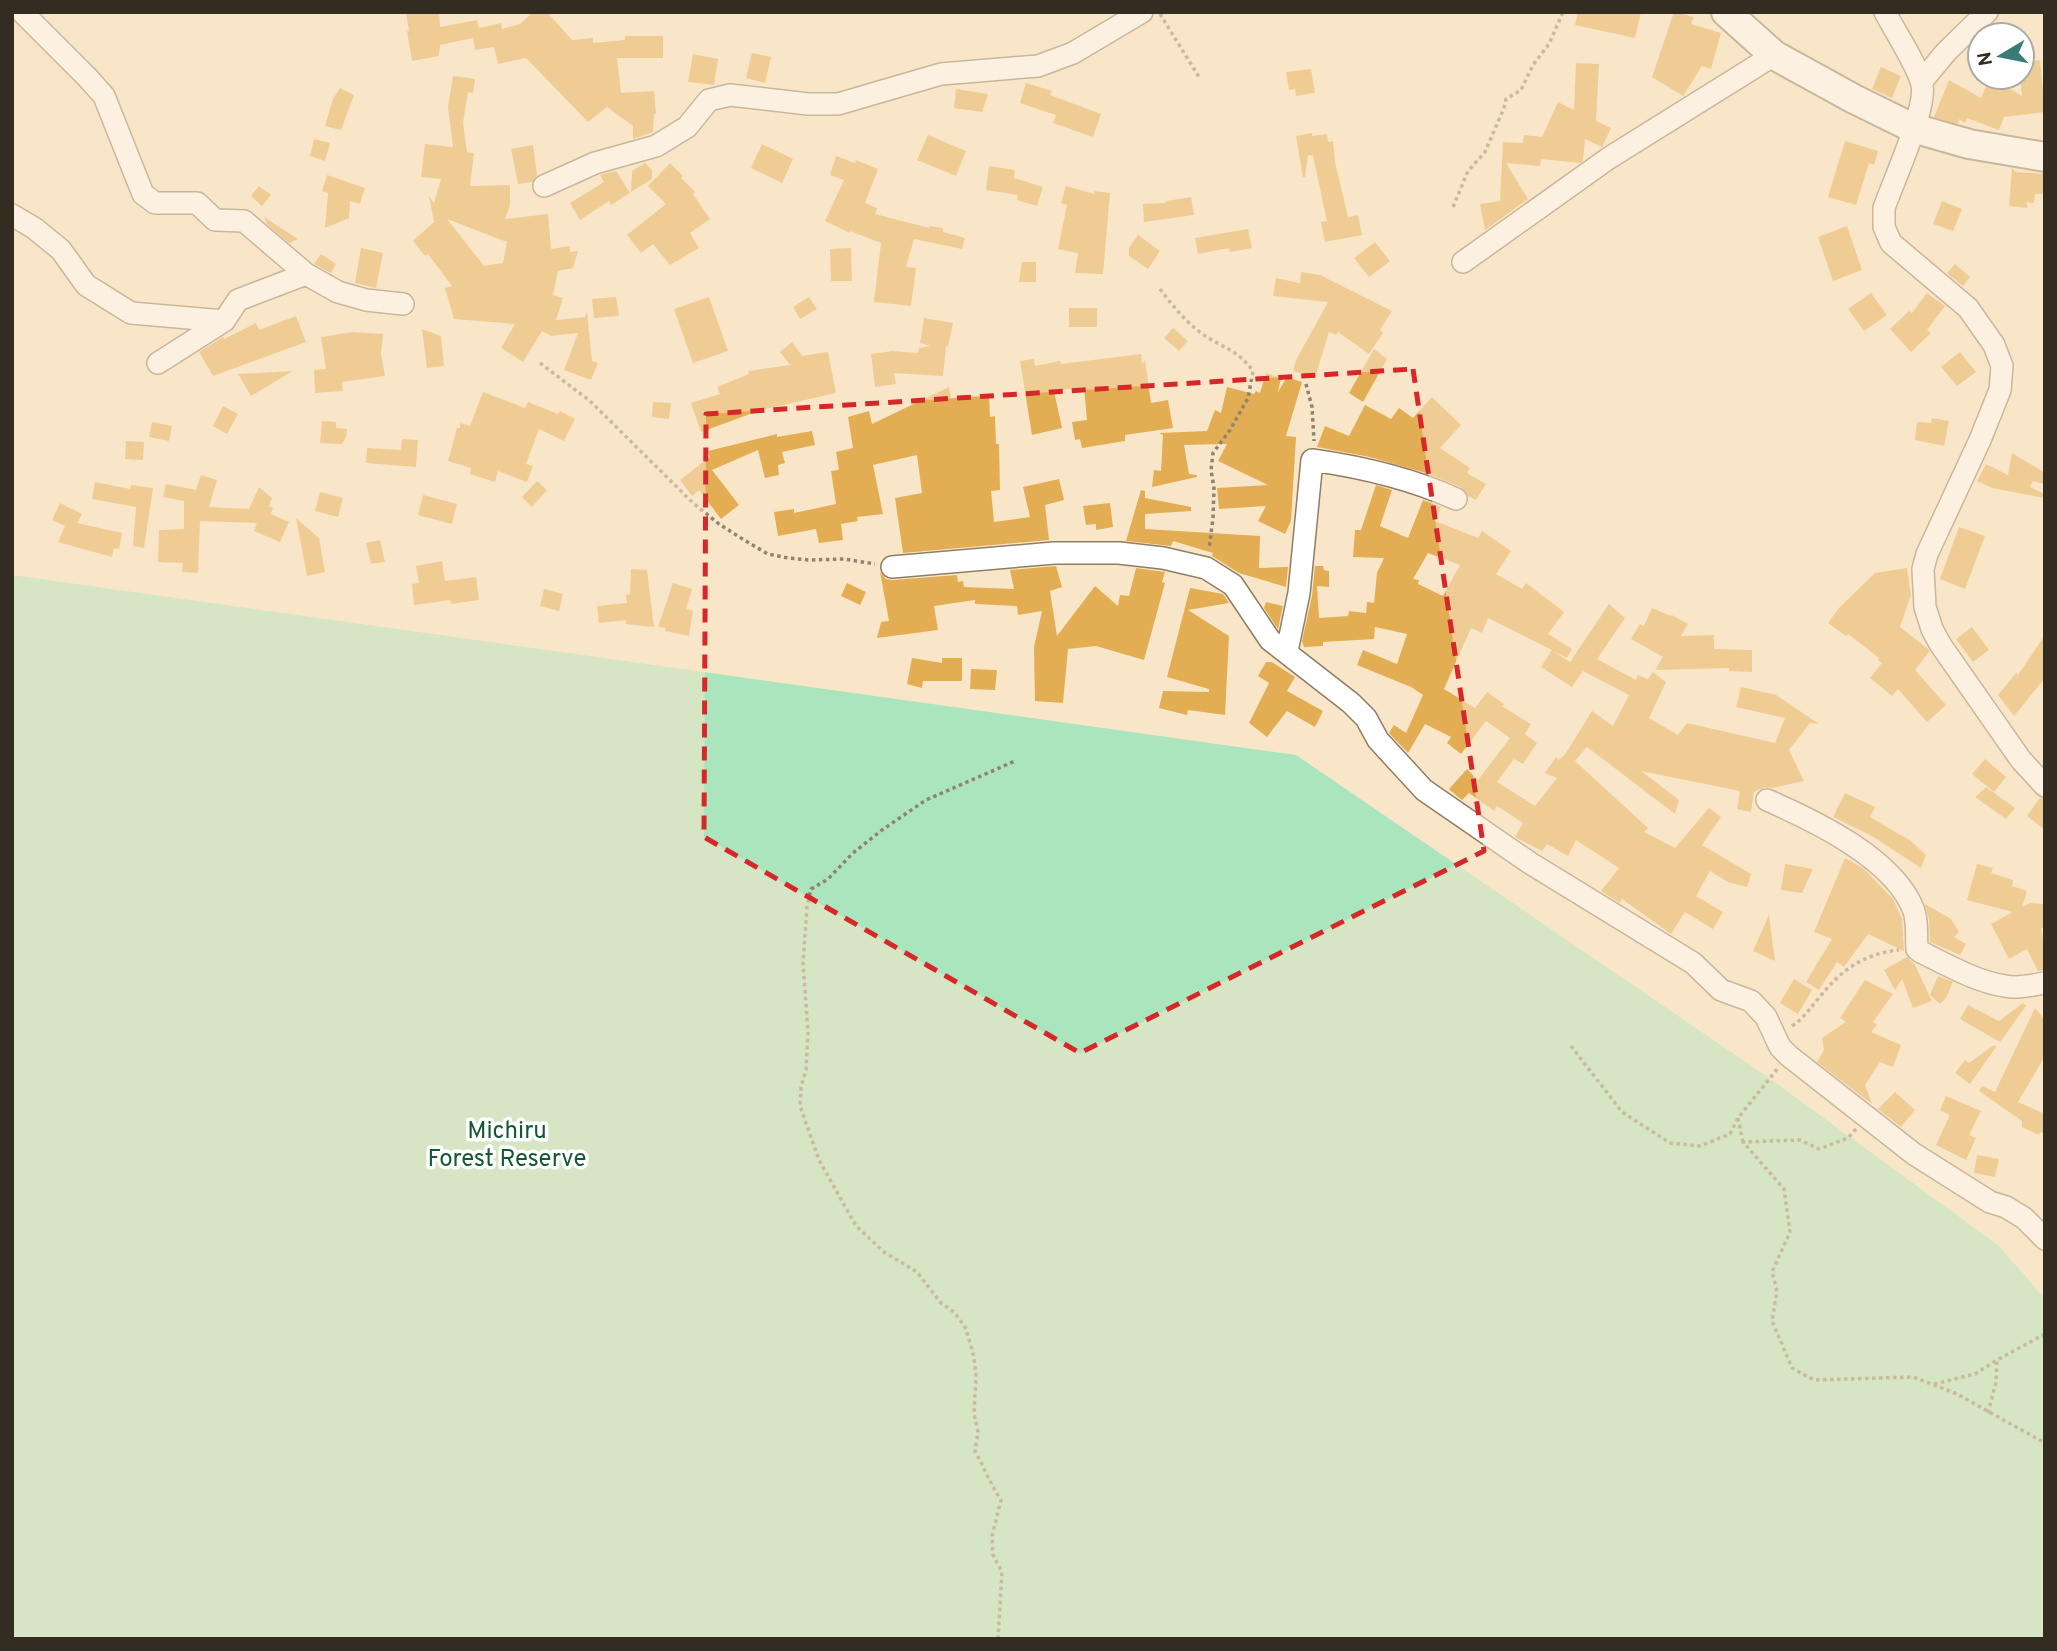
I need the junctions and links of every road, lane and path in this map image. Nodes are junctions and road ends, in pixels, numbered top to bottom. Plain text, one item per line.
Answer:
1 (22, 12) edge
2 (1142, 12) edge
3 (1159, 12) edge
4 (1563, 12) edge
5 (1726, 12) edge
6 (1885, 12) edge
7 (1987, 12) edge
8 (1774, 55) junction
9 (1199, 77) dead end
10 (1922, 81) junction
11 (1913, 128) junction
12 (2045, 157) edge
13 (544, 186) dead end
14 (1453, 207) dead end
15 (12, 215) edge
16 (1463, 262) dead end
17 (306, 274) junction
18 (1160, 289) dead end
19 (403, 304) dead end
20 (225, 321) junction
21 (158, 363) dead end
22 (540, 363) dead end
23 (1306, 384) dead end
24 (1313, 449) dead end
25 (1456, 499) dead end
26 (892, 566) joint
27 (1206, 568) junction
28 (1287, 651) junction
29 (1015, 761) dead end
30 (2045, 786) edge
31 (1767, 800) dead end
32 (1917, 949) junction
33 (2045, 984) edge
34 (1775, 1036) junction
35 (1571, 1046) dead end
36 (1789, 1056) junction
37 (1868, 1116) junction
38 (1738, 1118) junction
39 (1743, 1142) junction
40 (2045, 1239) edge
41 (2045, 1334) edge
42 (1997, 1360) junction
43 (1933, 1384) junction
44 (1988, 1413) junction
45 (2045, 1443) edge
46 (998, 1639) edge

1 - 17 street
2 - 13 street
3 - 9 path
4 - 14 path
5 - 8 street
6 - 10 street
7 - 10 street
8 - 11 street
8 - 16 street
10 - 11 street
11 - 12 street
11 - 30 street
15 - 20 street
17 - 19 street
17 - 20 street
18 - 27 path
20 - 21 street
22 - 26 path
23 - 24 path
25 - 28 street
26 - 27 street
27 - 28 street
28 - 34 street
29 - 46 path
31 - 32 street
32 - 33 street
32 - 34 path
34 - 36 street
35 - 38 path
36 - 37 street
36 - 38 path
37 - 39 path
37 - 40 street
38 - 39 path
39 - 43 path
41 - 42 path
42 - 43 path
42 - 44 path
43 - 44 path
44 - 45 path

